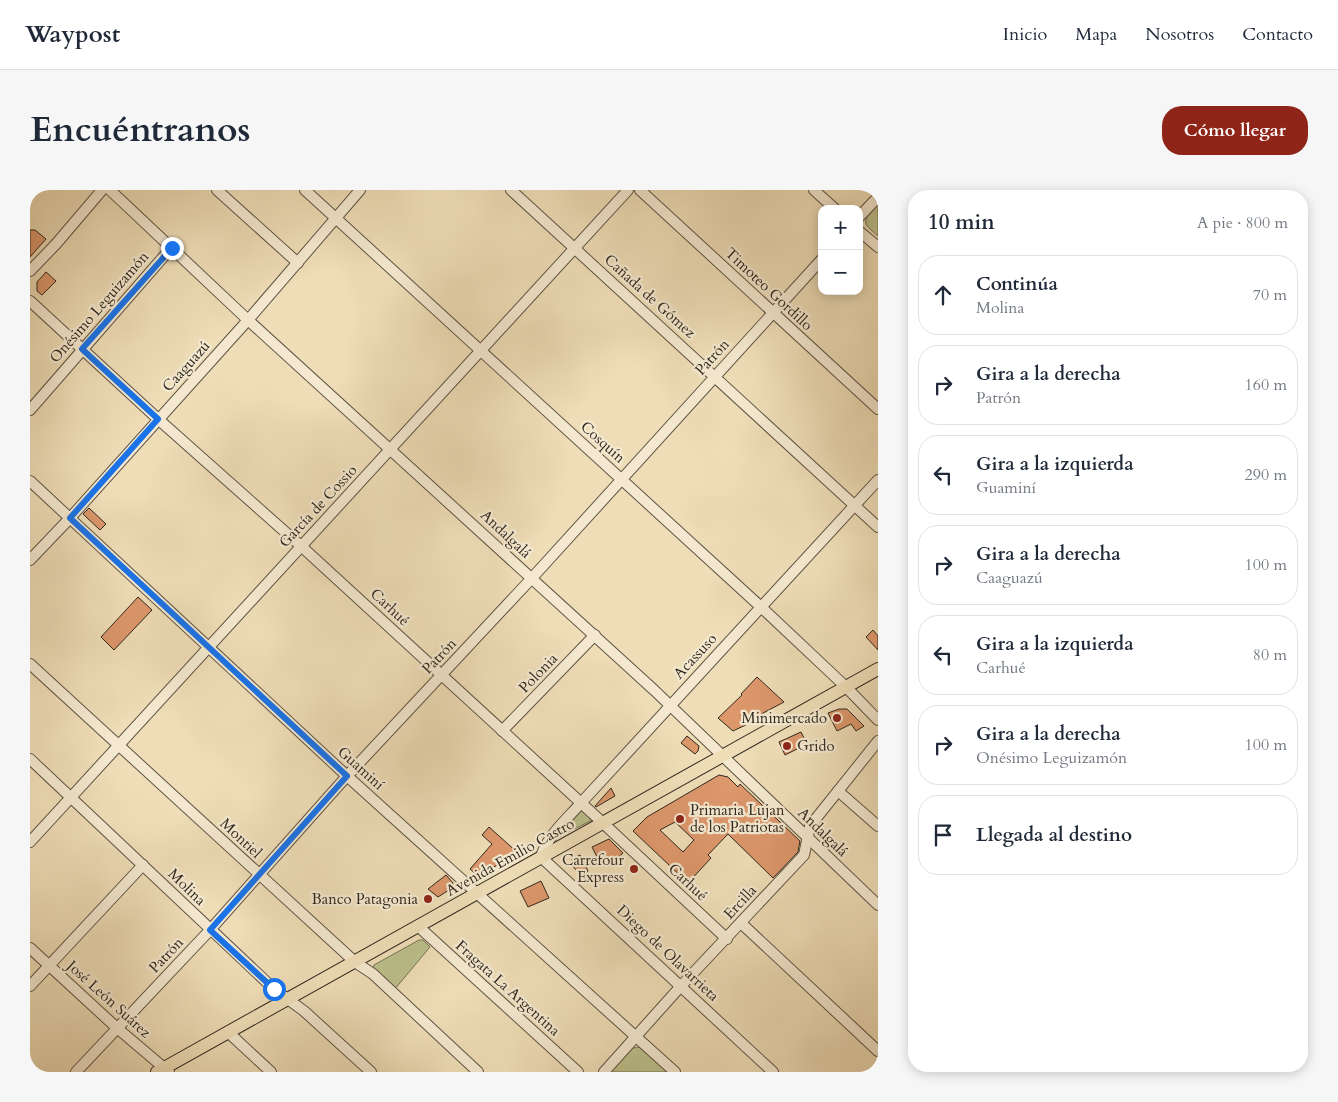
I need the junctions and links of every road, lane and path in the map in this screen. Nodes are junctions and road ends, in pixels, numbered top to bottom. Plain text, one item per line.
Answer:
1 (102, 190) edge
2 (110, 190) edge
3 (217, 190) edge
4 (305, 190) edge
5 (360, 190) edge
6 (511, 190) edge
7 (628, 190) edge
8 (640, 190) edge
9 (814, 190) edge
10 (878, 197) edge
11 (831, 205) edge
12 (863, 213) edge
13 (336, 219) junction
14 (863, 234) edge
15 (878, 247) edge
16 (172, 248) junction
17 (575, 248) junction
18 (298, 263) junction
19 (818, 263) edge
20 (30, 271) edge
21 (30, 301) edge
22 (773, 313) junction
23 (248, 320) junction
24 (82, 349) junction
25 (481, 351) junction
26 (715, 376) junction
27 (878, 409) edge
28 (30, 410) edge
29 (158, 419) junction
30 (391, 449) junction
31 (622, 479) junction
32 (878, 480) edge
33 (30, 481) edge
34 (855, 505) junction
35 (70, 518) junction
36 (878, 527) edge
37 (302, 546) junction
38 (30, 560) edge
39 (532, 578) junction
40 (761, 607) junction
41 (595, 635) junction
42 (208, 647) junction
43 (30, 664) edge
44 (878, 669) edge
45 (441, 675) junction
46 (846, 687) junction
47 (670, 705) junction
48 (878, 720) edge
49 (502, 732) junction
50 (878, 741) edge
51 (119, 746) junction
52 (724, 756) junction
53 (30, 759) edge
54 (347, 776) junction
55 (838, 791) junction
56 (71, 797) junction
57 (581, 803) junction
58 (603, 823) junction
59 (878, 826) edge
60 (808, 838) junction
61 (30, 842) edge
62 (541, 857) junction
63 (143, 865) junction
64 (260, 876) junction
65 (478, 894) junction
66 (878, 905) edge
67 (741, 923) junction
68 (419, 927) junction
69 (210, 930) junction
70 (727, 939) junction
71 (30, 948) edge
72 (355, 962) junction
73 (49, 965) junction
74 (30, 986) edge
75 (681, 986) junction
76 (288, 999) junction
77 (117, 1028) junction
78 (229, 1033) junction
79 (636, 1036) junction
80 (878, 1051) edge
81 (164, 1071) edge
82 (76, 1072) edge
83 (271, 1072) edge
84 (371, 1072) edge
85 (478, 1072) edge
86 (578, 1072) edge
87 (604, 1072) edge
88 (675, 1072) edge
89 (773, 1072) edge

1 - 20 street
2 - 16 street, Andalgalá
3 - 18 street
4 - 13 street, Cosquín
5 - 13 street, Caaguazú
6 - 17 street, Cañada de Gómez
7 - 17 street, García de Cossio
8 - 22 street, Timoteo Gordillo
9 - 11 street
10 - 12 street
13 - 18 street, Caaguazú
13 - 25 street, Cosquín
14 - 15 street
16 - 23 street, Andalgalá
16 - 24 street, Onésimo Leguizamón
17 - 25 street, García de Cossio
17 - 26 street, Cañada de Gómez
18 - 23 street, Caaguazú
19 - 22 street, Patrón
21 - 24 street, Carhué
22 - 26 street, Patrón
22 - 27 street, Timoteo Gordillo
23 - 29 street, Caaguazú
23 - 30 street, Andalgalá
24 - 28 street, Onésimo Leguizamón
24 - 29 street, Carhué
25 - 30 street, García de Cossio
25 - 31 street, Cosquín
26 - 31 street, Patrón
26 - 34 street, Cañada de Gómez
29 - 35 street, Caaguazú
29 - 37 street, Carhué
30 - 37 street, García de Cossio
30 - 39 street, Andalgalá
31 - 39 street, Patrón
31 - 40 street, Cosquín
32 - 34 street, Acassuso
33 - 35 street, Guaminí
34 - 36 street, Cañada de Gómez
34 - 40 street, Acassuso
35 - 38 street, Caaguazú
35 - 42 street, Guaminí
37 - 42 street, García de Cossio
37 - 45 street, Carhué
39 - 41 street, Andalgalá
39 - 45 street, Patrón
40 - 46 street, Cosquín
40 - 47 street, Acassuso
41 - 47 street, Andalgalá
41 - 49 street, Polonia
42 - 51 street, García de Cossio
42 - 54 street, Guaminí
43 - 51 street, Montiel
44 - 46 main road, Avenida Emilio Castro
45 - 49 street, Carhué
45 - 54 street, Patrón
46 - 48 street, Cosquín
46 - 52 main road, Avenida Emilio Castro
47 - 52 street, Andalgalá
47 - 57 street, Acassuso
49 - 57 street, Carhué
50 - 55 street, Ercilla
51 - 56 street, García de Cossio
51 - 64 street, Montiel
52 - 58 main road, Avenida Emilio Castro
52 - 60 street, Andalgalá
53 - 56 street, Molina
54 - 64 street, Patrón
54 - 65 street, Guaminí
55 - 59 street
55 - 60 street, Ercilla
56 - 61 street, García de Cossio
56 - 63 street, Molina
57 - 58 street, Carhué
57 - 62 street, Acassuso
58 - 62 main road, Avenida Emilio Castro
58 - 70 street, Carhué
60 - 66 street, Andalgalá
60 - 67 street, Ercilla
62 - 65 main road, Avenida Emilio Castro
62 - 75 street, Diego de Olavarrieta
63 - 69 street, Molina
63 - 73 street
64 - 69 street, Patrón
64 - 72 street, Montiel
65 - 68 main road, Avenida Emilio Castro
65 - 79 street, Guaminí
67 - 70 street, Ercilla
67 - 80 street
68 - 72 main road, Avenida Emilio Castro
68 - 86 street, Fragata La Argentina
69 - 76 street, Molina
69 - 77 street, Patrón
70 - 75 street, Ercilla
71 - 73 street, José León Suárez
72 - 76 main road, Avenida Emilio Castro
72 - 85 street, Montiel
73 - 74 street
73 - 77 street, José León Suárez
75 - 79 street, Ercilla
75 - 89 street, Diego de Olavarrieta
76 - 78 main road, Avenida Emilio Castro
76 - 84 street, Molina
77 - 81 street, José León Suárez
77 - 82 street, Patrón
78 - 81 main road, Avenida Emilio Castro
78 - 83 street
79 - 87 street, Ercilla
79 - 88 street, Guaminí

